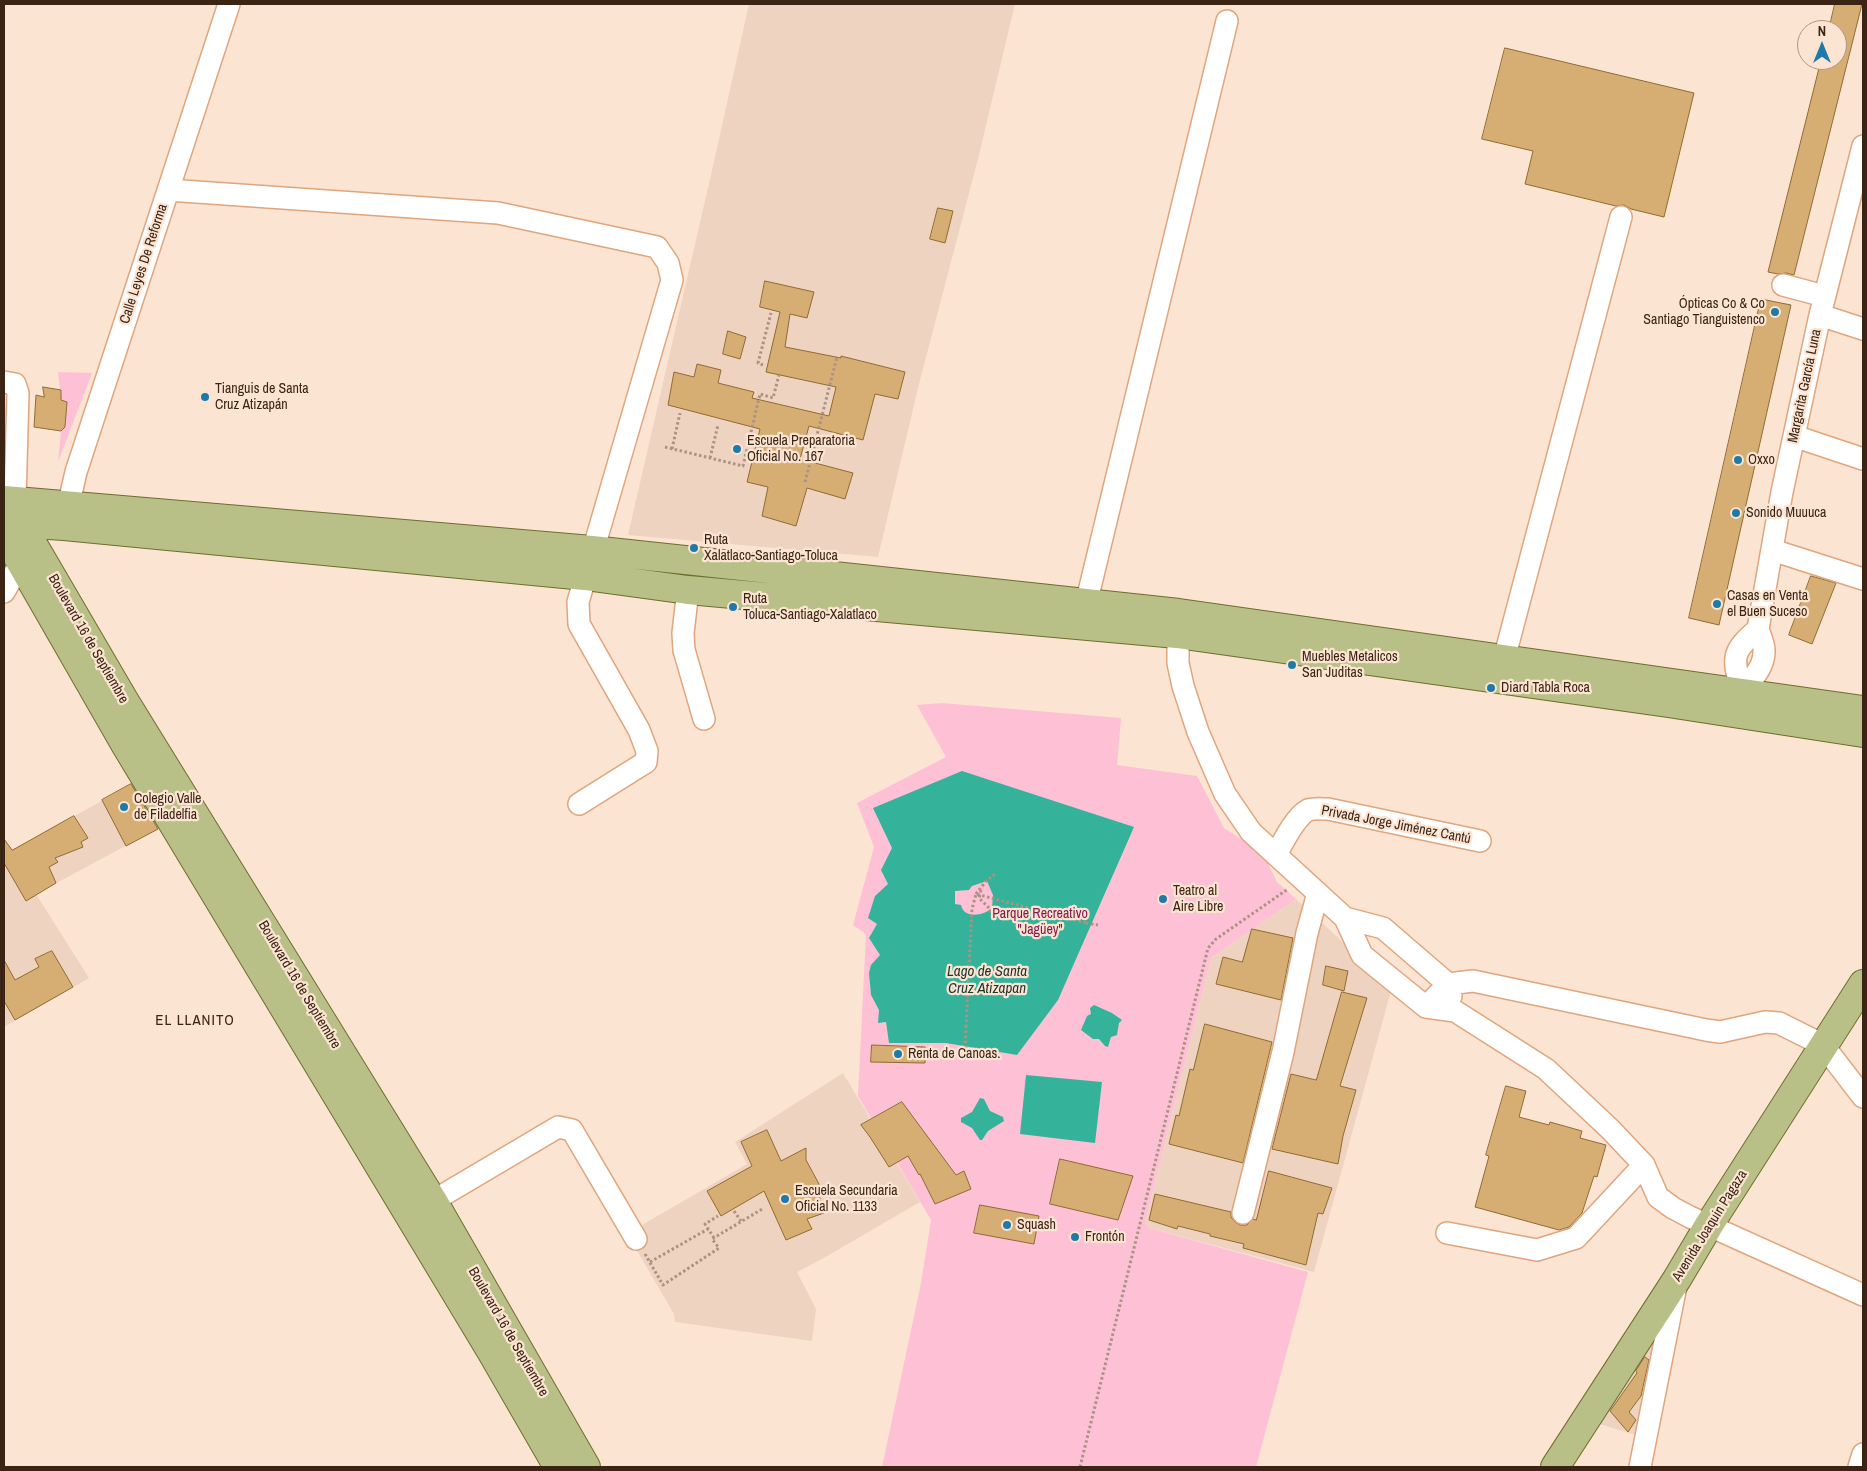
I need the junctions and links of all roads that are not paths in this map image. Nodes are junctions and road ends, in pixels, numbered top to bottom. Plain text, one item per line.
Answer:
1 (229, 4) edge
2 (1227, 21) dead end
3 (1863, 146) edge
4 (1859, 179) edge
5 (168, 190) junction
6 (1621, 217) dead end
7 (1783, 285) dead end
8 (1822, 306) junction
9 (1863, 329) edge
10 (4, 382) edge
11 (1794, 436) junction
12 (1863, 459) edge
13 (66, 515) junction
14 (15, 527) edge
15 (592, 550) junction
16 (1772, 550) junction
17 (585, 576) junction
18 (1863, 579) edge
19 (688, 590) junction
20 (4, 592) edge
21 (1086, 604) junction
22 (1178, 624) junction
23 (1504, 659) junction
24 (1742, 692) junction
25 (1668, 703) junction
26 (1863, 710) edge
27 (704, 719) dead end
28 (1804, 724) junction
29 (1863, 733) edge
30 (579, 804) dead end
31 (1480, 841) dead end
32 (1276, 855) junction
33 (1318, 893) junction
34 (1345, 918) junction
35 (1448, 984) junction
36 (1863, 984) edge
37 (1426, 1007) junction
38 (1455, 1011) junction
39 (305, 1019) junction
40 (1823, 1045) junction
41 (1863, 1097) edge
42 (1644, 1165) junction
43 (433, 1201) junction
44 (1243, 1213) dead end
45 (1709, 1225) junction
46 (1447, 1233) dead end
47 (636, 1239) road end
48 (1678, 1279) junction
49 (1863, 1295) edge
50 (1863, 1454) edge
51 (558, 1467) edge
52 (586, 1467) edge
53 (1555, 1467) edge
54 (1640, 1467) edge
55 (1859, 1467) edge

1 - 5 street, Calle Leyes De Reforma
2 - 21 street
3 - 4 street, Margarita García Luna
4 - 8 street, Margarita García Luna
5 - 13 street, Calle Leyes De Reforma
5 - 15 street
6 - 23 street
7 - 8 street
8 - 9 street
8 - 11 street, Margarita García Luna
10 - 14 street
11 - 12 street
11 - 16 street, Margarita García Luna
13 - 14 main road
13 - 15 main road
13 - 17 main road
14 - 20 street
14 - 39 main road, Boulevard 16 de Septiembre
15 - 17 street
15 - 21 main road
16 - 18 street
16 - 24 street, Margarita García Luna
17 - 19 main road
17 - 30 street
19 - 22 main road
19 - 27 street
21 - 22 main road
22 - 23 main road
22 - 25 main road
22 - 32 street
23 - 24 main road
24 - 25 street
24 - 26 main road
24 - 28 street
25 - 28 main road
28 - 29 main road
31 - 32 street, Privada Jorge Jiménez Cantú
32 - 33 street
33 - 34 street
33 - 44 street
34 - 35 street
34 - 37 street
35 - 37 street
35 - 38 street
35 - 40 street
36 - 40 main road, Avenida Joaquin Pagaza
37 - 38 street
38 - 42 street
39 - 43 main road, Boulevard 16 de Septiembre
39 - 51 main road, Boulevard 16 de Septiembre
40 - 41 street
40 - 45 main road, Avenida Joaquin Pagaza
42 - 45 street
42 - 46 street
43 - 47 street
43 - 52 main road, Boulevard 16 de Septiembre
45 - 48 main road, Avenida Joaquin Pagaza
45 - 49 street
48 - 53 main road, Avenida Joaquin Pagaza
48 - 54 street
50 - 55 street

